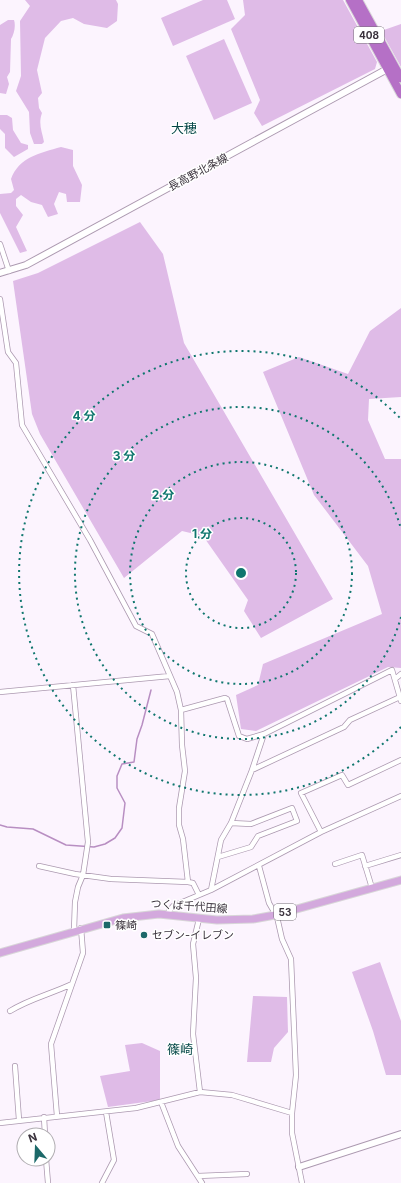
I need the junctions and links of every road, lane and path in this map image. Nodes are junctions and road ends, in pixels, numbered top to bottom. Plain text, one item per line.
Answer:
1 (350, 0) edge
2 (358, 0) edge
3 (391, 67) junction
4 (401, 78) edge
5 (401, 94) edge
6 (0, 244) edge
7 (9, 271) junction
8 (0, 273) edge
9 (0, 299) edge
10 (401, 674) edge
11 (170, 676) junction
12 (394, 679) junction
13 (73, 685) junction
14 (0, 692) edge
15 (400, 699) edge
16 (181, 710) junction
17 (264, 734) junction
18 (401, 760) edge
19 (252, 770) junction
20 (401, 796) edge
21 (231, 824) junction
22 (321, 832) junction
23 (401, 855) edge
24 (218, 857) junction
25 (335, 864) dead end
26 (40, 866) dead end
27 (259, 866) junction
28 (365, 866) junction
29 (83, 875) junction
30 (401, 880) edge
31 (188, 882) junction
32 (372, 888) junction
33 (211, 890) junction
34 (199, 895) junction
35 (167, 914) junction
36 (275, 915) junction
37 (199, 919) junction
38 (77, 929) junction
39 (0, 953) edge
40 (72, 984) junction
41 (10, 1011) dead end
42 (15, 1066) dead end
43 (200, 1092) junction
44 (161, 1102) junction
45 (106, 1112) junction
46 (292, 1113) junction
47 (57, 1116) junction
48 (44, 1117) junction
49 (19, 1120) junction
50 (0, 1123) edge
51 (45, 1127) edge
52 (401, 1134) edge
53 (47, 1167) edge
54 (299, 1167) junction
55 (247, 1174) dead end
56 (198, 1176) junction
57 (48, 1183) edge
58 (102, 1183) edge
59 (202, 1183) edge
60 (302, 1183) edge

1 - 3 highway, 408
2 - 3 highway, 408
3 - 4 highway, 408
3 - 5 highway, 408
3 - 7 main road, 長高野北条線
6 - 7 street
7 - 8 main road, 長高野北条線
9 - 11 street
10 - 12 street
11 - 13 street
11 - 16 street
12 - 15 street
12 - 17 street
13 - 14 street
13 - 29 street
15 - 19 street
16 - 17 street
16 - 31 street
17 - 19 street
18 - 22 street
19 - 21 street
20 - 22 street
21 - 24 street
21 - 24 street
22 - 27 street
23 - 28 street
24 - 33 street
25 - 28 street
26 - 29 street
27 - 33 street
27 - 36 street
28 - 32 street
29 - 31 street
29 - 38 street
30 - 32 main road, つくば千代田線 / 53
31 - 34 street
32 - 36 main road, つくば千代田線 / 53
33 - 34 street
34 - 35 street
35 - 37 main road, つくば千代田線 / 53
35 - 38 main road, つくば千代田線 / 53
36 - 37 main road, つくば千代田線 / 53
36 - 46 street
37 - 43 street
38 - 39 main road, つくば千代田線 / 53
38 - 40 street
40 - 41 street
40 - 47 street
42 - 49 street
43 - 44 street
43 - 46 street
44 - 45 street
44 - 56 street
45 - 47 street
45 - 58 street
46 - 54 street
47 - 48 street
48 - 49 street
48 - 51 street
49 - 50 street
52 - 54 main road
53 - 57 street
54 - 60 street
55 - 56 street
56 - 59 street

